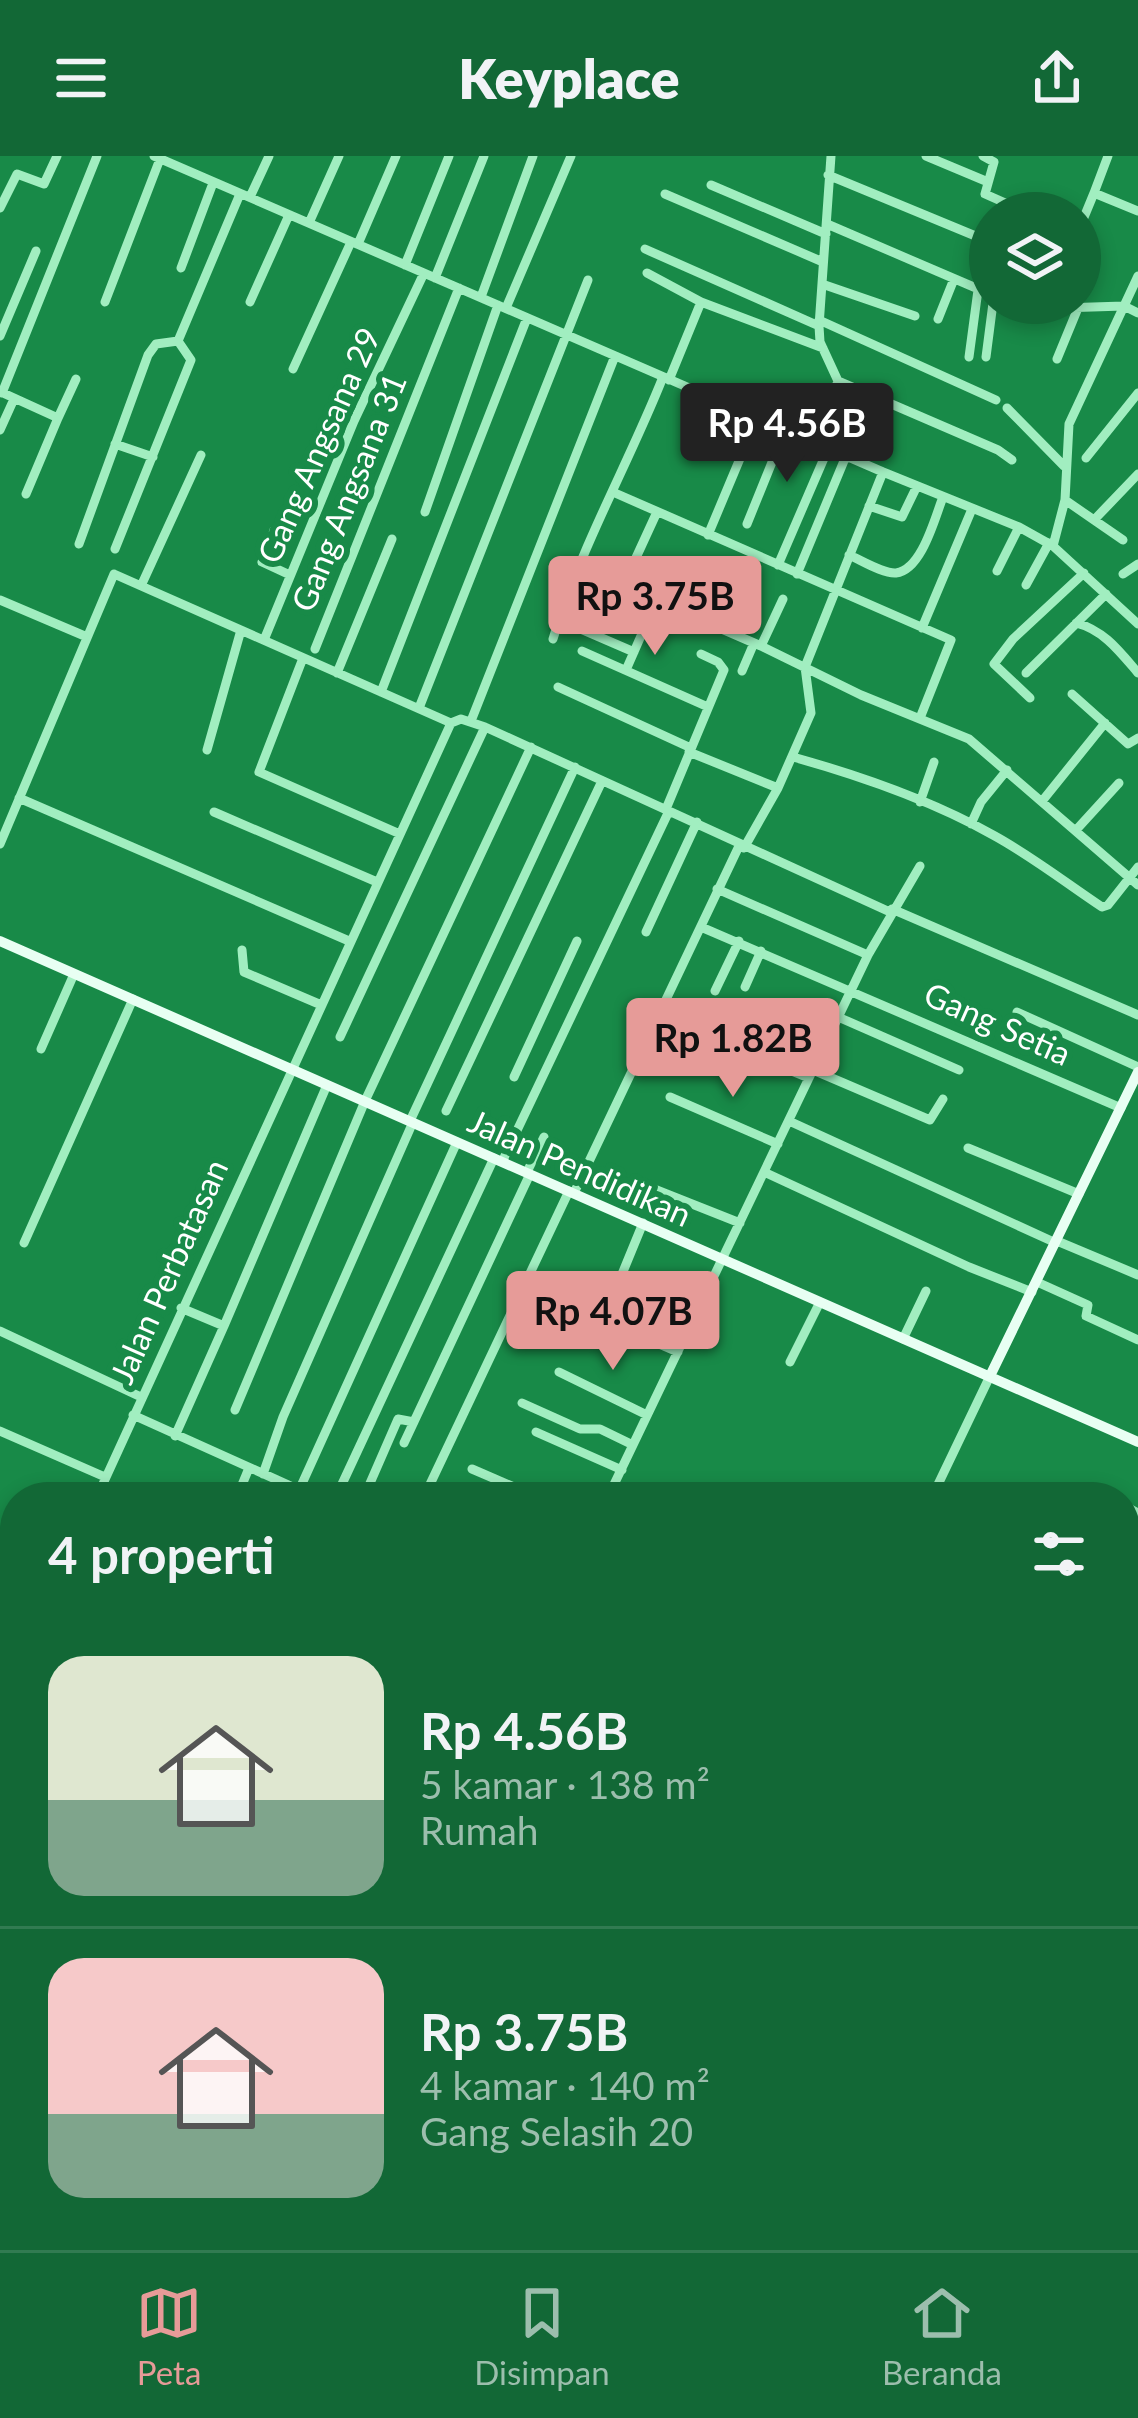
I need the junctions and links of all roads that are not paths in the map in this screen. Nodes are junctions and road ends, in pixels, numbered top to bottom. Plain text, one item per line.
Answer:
1 (57, 156) edge
2 (97, 156) edge
3 (195, 156) edge
4 (268, 156) edge
5 (339, 156) edge
6 (396, 156) edge
7 (449, 156) edge
8 (484, 156) edge
9 (533, 156) edge
10 (572, 156) edge
11 (830, 156) edge
12 (926, 156) edge
13 (1090, 156) edge
14 (987, 157) edge
15 (162, 158) edge
16 (1107, 159) edge
17 (188, 171) junction
18 (829, 176) junction
19 (213, 182) junction
20 (988, 182) junction
21 (711, 185) dead end
22 (988, 192) edge
23 (1094, 192) edge
24 (665, 194) dead end
25 (241, 195) junction
26 (1101, 196) edge
27 (0, 208) edge
28 (1138, 211) edge
29 (289, 215) junction
30 (309, 223) junction
31 (826, 229) junction
32 (969, 233) edge
33 (355, 243) junction
34 (646, 249) dead end
35 (36, 250) dead end
36 (823, 262) junction
37 (405, 265) junction
38 (181, 268) dead end
39 (647, 273) dead end
40 (429, 275) junction
41 (1138, 277) edge
42 (954, 279) junction
43 (588, 280) dead end
44 (22, 284) junction
45 (822, 284) junction
46 (969, 286) edge
47 (459, 288) junction
48 (42, 293) junction
49 (481, 297) junction
50 (104, 302) dead end
51 (250, 302) dead end
52 (701, 302) junction
53 (1124, 306) junction
54 (502, 307) junction
55 (1101, 307) edge
56 (1138, 314) edge
57 (915, 316) dead end
58 (527, 318) junction
59 (938, 319) dead end
60 (819, 323) junction
61 (977, 324) edge
62 (990, 324) edge
63 (1071, 324) edge
64 (568, 335) junction
65 (0, 336) edge
66 (178, 340) junction
67 (823, 348) junction
68 (614, 356) junction
69 (969, 357) dead end
70 (986, 357) dead end
71 (1057, 359) dead end
72 (293, 368) dead end
73 (666, 378) junction
74 (76, 379) dead end
75 (838, 381) junction
76 (1, 393) edge
77 (1138, 393) edge
78 (14, 399) junction
79 (996, 400) dead end
80 (1007, 408) dead end
81 (58, 418) junction
82 (757, 418) junction
83 (0, 430) edge
84 (785, 430) junction
85 (814, 443) junction
86 (115, 444) junction
87 (828, 448) junction
88 (201, 455) dead end
89 (846, 456) junction
90 (153, 457) junction
91 (1086, 458) dead end
92 (1012, 460) dead end
93 (1064, 466) junction
94 (883, 472) junction
95 (1138, 474) edge
96 (917, 486) junction
97 (26, 494) dead end
98 (615, 494) junction
99 (943, 497) junction
100 (1065, 500) junction
101 (869, 506) junction
102 (972, 509) junction
103 (425, 512) dead end
104 (656, 512) junction
105 (1094, 520) junction
106 (747, 524) dead end
107 (1019, 527) junction
108 (274, 530) dead end
109 (708, 535) junction
110 (392, 538) dead end
111 (1123, 540) dead end
112 (79, 544) dead end
113 (1051, 544) junction
114 (115, 549) dead end
115 (849, 555) junction
116 (1138, 564) edge
117 (778, 565) junction
118 (579, 567) junction
119 (997, 571) dead end
120 (1084, 573) junction
121 (797, 574) junction
122 (1123, 574) dead end
123 (290, 575) junction
124 (1026, 585) dead end
125 (141, 586) junction
126 (623, 586) junction
127 (835, 591) junction
128 (1106, 594) junction
129 (650, 598) junction
130 (783, 599) dead end
131 (0, 600) edge
132 (560, 620) junction
133 (1076, 623) junction
134 (1138, 624) edge
135 (922, 628) junction
136 (241, 631) junction
137 (87, 637) junction
138 (554, 639) dead end
139 (264, 640) junction
140 (757, 645) junction
141 (315, 650) dead end
142 (582, 651) dead end
143 (634, 652) junction
144 (701, 654) dead end
145 (303, 658) junction
146 (805, 667) junction
147 (626, 670) junction
148 (742, 671) dead end
149 (338, 673) junction
150 (1138, 673) edge
151 (1026, 674) dead end
152 (557, 687) dead end
153 (381, 692) junction
154 (1072, 694) dead end
155 (1030, 698) dead end
156 (708, 707) junction
157 (419, 708) junction
158 (920, 718) junction
159 (471, 721) junction
160 (451, 723) junction
161 (1105, 723) junction
162 (485, 727) junction
163 (1138, 739) edge
164 (531, 747) junction
165 (207, 750) dead end
166 (690, 750) junction
167 (793, 757) junction
168 (934, 763) dead end
169 (574, 767) junction
170 (1007, 770) junction
171 (602, 781) junction
172 (1118, 783) dead end
173 (778, 788) junction
174 (19, 798) junction
175 (1043, 800) junction
176 (920, 802) junction
177 (668, 810) junction
178 (214, 812) dead end
179 (697, 822) junction
180 (971, 824) junction
181 (1077, 829) junction
182 (400, 834) junction
183 (0, 844) edge
184 (742, 846) junction
185 (920, 866) dead end
186 (1138, 867) edge
187 (377, 882) junction
188 (1134, 882) edge
189 (717, 889) junction
190 (891, 910) junction
191 (700, 927) junction
192 (646, 932) dead end
193 (0, 941) edge
194 (349, 941) junction
195 (577, 941) dead end
196 (739, 941) junction
197 (242, 950) dead end
198 (761, 951) junction
199 (868, 955) junction
200 (74, 974) junction
201 (745, 987) dead end
202 (852, 989) junction
203 (715, 991) dead end
204 (133, 1000) junction
205 (320, 1004) junction
206 (687, 1004) dead end
207 (788, 1010) dead end
208 (1017, 1012) dead end
209 (1138, 1015) edge
210 (838, 1018) junction
211 (832, 1030) junction
212 (340, 1037) dead end
213 (721, 1042) dead end
214 (41, 1049) dead end
215 (523, 1055) junction
216 (818, 1058) junction
217 (547, 1066) junction
218 (290, 1068) junction
219 (1138, 1069) edge
220 (959, 1070) dead end
221 (811, 1074) junction
222 (514, 1077) dead end
223 (327, 1084) junction
224 (670, 1097) dead end
225 (944, 1099) dead end
226 (364, 1101) junction
227 (1121, 1108) junction
228 (446, 1111) dead end
229 (789, 1121) junction
230 (411, 1122) junction
231 (544, 1138) dead end
232 (457, 1142) junction
233 (778, 1144) junction
234 (968, 1148) dead end
235 (498, 1160) junction
236 (764, 1172) junction
237 (528, 1173) junction
238 (634, 1181) dead end
239 (572, 1192) junction
240 (1079, 1194) junction
241 (643, 1223) junction
242 (740, 1223) junction
243 (1056, 1242) junction
244 (24, 1243) dead end
245 (723, 1260) junction
246 (1138, 1274) edge
247 (620, 1279) dead end
248 (1035, 1287) junction
249 (926, 1291) dead end
250 (547, 1296) dead end
251 (820, 1302) junction
252 (182, 1308) junction
253 (224, 1326) junction
254 (0, 1331) edge
255 (904, 1339) junction
256 (1138, 1340) edge
257 (679, 1352) junction
258 (790, 1361) dead end
259 (559, 1372) dead end
260 (990, 1376) junction
261 (141, 1397) junction
262 (522, 1403) dead end
263 (235, 1410) dead end
264 (133, 1415) junction
265 (647, 1415) junction
266 (414, 1422) junction
267 (0, 1431) edge
268 (536, 1432) dead end
269 (175, 1436) junction
270 (1138, 1442) edge
271 (404, 1443) dead end
272 (633, 1445) junction
273 (249, 1468) junction
274 (472, 1469) dead end
275 (622, 1470) junction
276 (263, 1474) junction
277 (106, 1477) junction
278 (104, 1482) edge
279 (243, 1482) edge
280 (277, 1482) edge
281 (303, 1482) edge
282 (343, 1482) edge
283 (371, 1482) edge
284 (431, 1482) edge
285 (502, 1482) edge
286 (616, 1482) edge
287 (939, 1482) edge

1 - 27 street
2 - 48 street
3 - 17 street
4 - 25 street
5 - 30 street
6 - 33 street
7 - 37 street
8 - 40 street, Gang Angsana 29
9 - 49 street
10 - 54 street
11 - 18 street
12 - 20 street
13 - 16 street
14 - 20 street
15 - 17 street
15 - 50 street
16 - 23 street
17 - 19 street
18 - 31 street
18 - 32 street
19 - 25 street
19 - 38 street
20 - 22 street
21 - 31 street
24 - 36 street
25 - 29 street
25 - 66 street
26 - 28 street
29 - 30 street
29 - 51 street
30 - 33 street
31 - 36 street
31 - 42 street
33 - 37 street
33 - 72 street
34 - 60 street
35 - 44 street
36 - 45 street
37 - 40 street
39 - 52 street
40 - 47 street
40 - 123 street, Gang Angsana 29
41 - 53 street
42 - 46 street
42 - 59 street
43 - 64 street
44 - 48 street
44 - 65 street
45 - 57 street
45 - 60 street
47 - 49 street
47 - 141 street, Gang Angsana 31
48 - 76 street
49 - 54 street
52 - 67 street
52 - 73 street
53 - 55 street
53 - 56 street
53 - 93 street
54 - 58 street
54 - 103 street
58 - 64 street
58 - 153 street
60 - 67 street
60 - 79 street
61 - 69 street
62 - 70 street
63 - 71 street
64 - 68 street
64 - 157 street
66 - 86 street
66 - 90 street
67 - 75 street
68 - 73 street
68 - 159 street
73 - 82 street
73 - 98 street
74 - 81 street
75 - 85 street
75 - 92 street
76 - 78 street
77 - 91 street
78 - 81 street
78 - 83 street
80 - 93 street
81 - 97 street
82 - 84 street
82 - 109 street
84 - 85 street
84 - 106 street
85 - 87 street
86 - 90 street
86 - 112 street
87 - 89 street
87 - 117 street
88 - 125 street
89 - 94 street
89 - 121 street
90 - 114 street
93 - 100 street
94 - 96 street
94 - 101 street
95 - 105 street
96 - 99 street
96 - 101 street
98 - 104 street
98 - 118 street
99 - 102 street
99 - 115 street
100 - 105 street
100 - 113 street
101 - 115 street
102 - 107 street
102 - 135 street
104 - 109 street
104 - 126 street
105 - 111 street
107 - 113 street
107 - 119 street
108 - 123 street
109 - 117 street
110 - 149 street
113 - 120 street
113 - 124 street
115 - 127 street
116 - 122 street
117 - 121 street
118 - 126 street
118 - 132 street
120 - 128 street
120 - 155 street
121 - 127 street
123 - 139 street, Gang Angsana 29
125 - 136 street
125 - 137 street
126 - 129 street
127 - 135 street
127 - 146 street
128 - 133 street
128 - 134 street
129 - 140 street
129 - 143 street
130 - 140 street
131 - 137 street
132 - 138 street
132 - 143 street
133 - 150 street
133 - 151 street
135 - 158 street
136 - 139 street
136 - 165 street
137 - 174 street
139 - 145 street
140 - 146 street
140 - 148 street
142 - 147 street
143 - 147 street
144 - 156 street
145 - 149 street
145 - 182 street
146 - 158 street
146 - 167 street
147 - 156 street
149 - 153 street
152 - 166 street
153 - 157 street
154 - 161 street
156 - 166 street
157 - 160 street
158 - 170 street
159 - 160 street
159 - 162 street
160 - 182 street, Jalan Perbatasan
161 - 163 street
161 - 175 street
162 - 164 street
162 - 212 street
164 - 169 street
164 - 226 street
166 - 173 street
166 - 177 street
167 - 173 street
167 - 176 street
168 - 176 street
169 - 171 street
169 - 230 street
170 - 175 street
170 - 180 street
171 - 177 street
171 - 228 street
172 - 181 street
173 - 184 street
174 - 183 street
174 - 194 street
175 - 181 street
176 - 180 street
177 - 179 street
177 - 217 street
178 - 187 street
179 - 184 street
179 - 192 street
180 - 188 street
181 - 188 street
182 - 187 street, Jalan Perbatasan
184 - 189 street
184 - 190 street
185 - 190 street
186 - 188 street
187 - 194 street, Jalan Perbatasan
189 - 191 street
189 - 199 street
190 - 199 street
190 - 209 street
191 - 196 street, Gang Setia
191 - 239 street
193 - 200 main road, Jalan Pendidikan
194 - 205 street, Jalan Perbatasan
195 - 215 street
196 - 198 street, Gang Setia
196 - 203 street
197 - 205 street
198 - 201 street
198 - 202 street, Gang Setia
199 - 202 street
200 - 204 main road, Jalan Pendidikan
200 - 214 street
202 - 210 street
202 - 227 street, Gang Setia
204 - 218 main road, Jalan Pendidikan
204 - 244 street
205 - 218 street, Jalan Perbatasan
206 - 216 street
207 - 211 street
208 - 219 street
210 - 211 street
210 - 220 street
211 - 216 street
213 - 221 street
215 - 217 street
215 - 222 street
216 - 221 street
217 - 235 street
218 - 223 main road, Jalan Pendidikan
218 - 252 street, Jalan Perbatasan
219 - 227 main road
221 - 225 street
221 - 229 street
223 - 226 main road, Jalan Pendidikan
223 - 253 street
224 - 233 street
226 - 230 main road, Jalan Pendidikan
226 - 263 street
227 - 240 main road
229 - 233 street
229 - 243 street
230 - 232 main road, Jalan Pendidikan
230 - 276 street
231 - 237 street
232 - 235 main road, Jalan Pendidikan
232 - 281 street
233 - 236 street
234 - 240 street
235 - 237 main road, Jalan Pendidikan
235 - 282 street
236 - 242 street
236 - 248 street
237 - 239 main road, Jalan Pendidikan
237 - 266 street
238 - 242 street
239 - 241 main road, Jalan Pendidikan
239 - 284 street
240 - 243 main road
241 - 245 main road, Jalan Pendidikan
241 - 247 street
242 - 245 street
243 - 246 street
243 - 248 main road
245 - 251 main road, Jalan Pendidikan
245 - 257 street
248 - 256 street
248 - 260 main road
249 - 255 street
250 - 257 street
251 - 255 main road, Jalan Pendidikan
251 - 258 street
252 - 253 street
252 - 261 street, Jalan Perbatasan
253 - 269 street
254 - 261 street
255 - 260 main road, Jalan Pendidikan
257 - 265 street
259 - 265 street
260 - 270 main road, Jalan Pendidikan
260 - 287 street
261 - 264 street, Jalan Perbatasan
262 - 272 street
264 - 269 street
264 - 277 street, Jalan Perbatasan
265 - 272 street
266 - 271 street
266 - 283 street
267 - 277 street
268 - 275 street
269 - 273 street
272 - 275 street
273 - 276 street
273 - 279 street
274 - 285 street
275 - 286 street
276 - 280 street
277 - 278 street, Jalan Perbatasan

